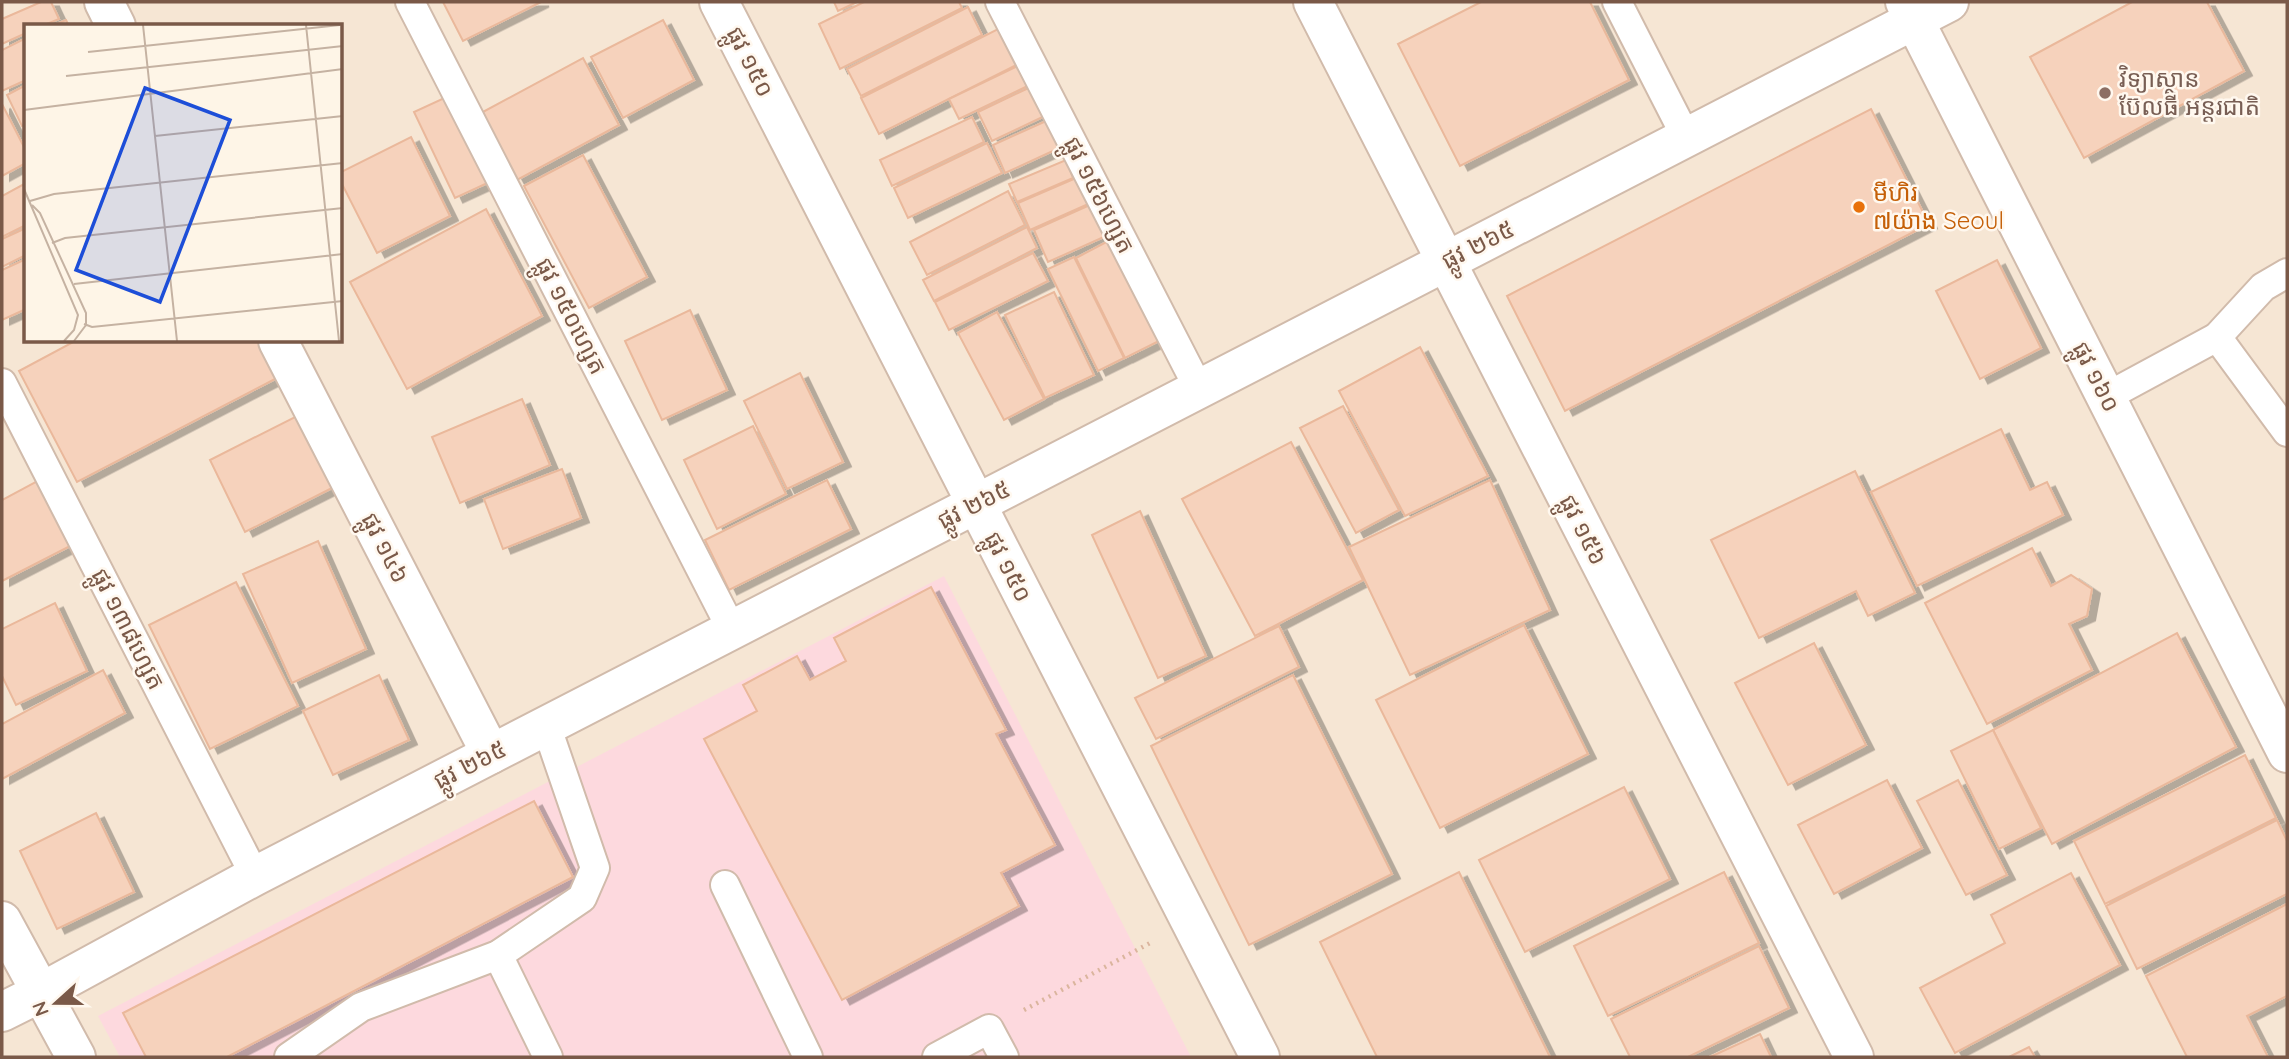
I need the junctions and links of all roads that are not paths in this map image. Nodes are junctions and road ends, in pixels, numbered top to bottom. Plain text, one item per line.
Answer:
1 (104, 2) edge
2 (410, 2) edge
3 (719, 2) edge
4 (1000, 2) edge
5 (1313, 2) edge
6 (1617, 2) edge
7 (1949, 2) edge
8 (1909, 11) edge
9 (115, 24) edge
10 (1686, 137) junction
11 (1446, 261) junction
12 (2287, 273) edge
13 (2217, 337) junction
14 (279, 343) edge
15 (2, 383) edge
16 (1199, 389) junction
17 (2106, 397) junction
18 (2287, 432) edge
19 (976, 504) junction
20 (732, 630) junction
21 (547, 726) junction
22 (2287, 753) edge
23 (491, 754) junction
24 (255, 876) junction
25 (725, 885) dead end
26 (2, 921) edge
27 (498, 955) junction
28 (40, 993) junction
29 (2, 1012) edge
30 (76, 1057) edge
31 (289, 1057) edge
32 (548, 1057) edge
33 (808, 1057) edge
34 (937, 1057) edge
35 (1004, 1057) edge
36 (1260, 1057) edge
37 (1854, 1057) edge

1 - 9 street
2 - 20 lane, ផ្លូវ ១៥០ហ្សេត
3 - 19 street, ផ្លូវ ១៥០
4 - 16 lane, ផ្លូវ ១៥៦ហ្សេត
5 - 11 street, ផ្លូវ ១៥៦
6 - 10 lane
7 - 8 street, ផ្លូវ ២៦៥
8 - 10 street, ផ្លូវ ២៦៥
8 - 17 street, ផ្លូវ ១៦០
10 - 11 street, ផ្លូវ ២៦៥
11 - 16 street, ផ្លូវ ២៦៥
11 - 37 street, ផ្លូវ ១៥៦
12 - 13 lane
13 - 17 lane
13 - 18 lane
14 - 23 street, ផ្លូវ ១៤៦
15 - 24 lane, ផ្លូវ ១៣៨ហ្សេត
16 - 19 street, ផ្លូវ ២៦៥
17 - 22 street, ផ្លូវ ១៦០
19 - 20 street, ផ្លូវ ២៦៥
19 - 36 street, ផ្លូវ ១៥០
20 - 21 street, ផ្លូវ ២៦៥
21 - 23 street, ផ្លូវ ២៦៥
21 - 27 lane
23 - 24 street, ផ្លូវ ២៦៥
24 - 28 street, ផ្លូវ ២៦៥
25 - 33 lane
26 - 28 street
27 - 31 lane
27 - 32 lane
28 - 29 street, ផ្លូវ ២៦៥
28 - 30 street
34 - 35 lane

